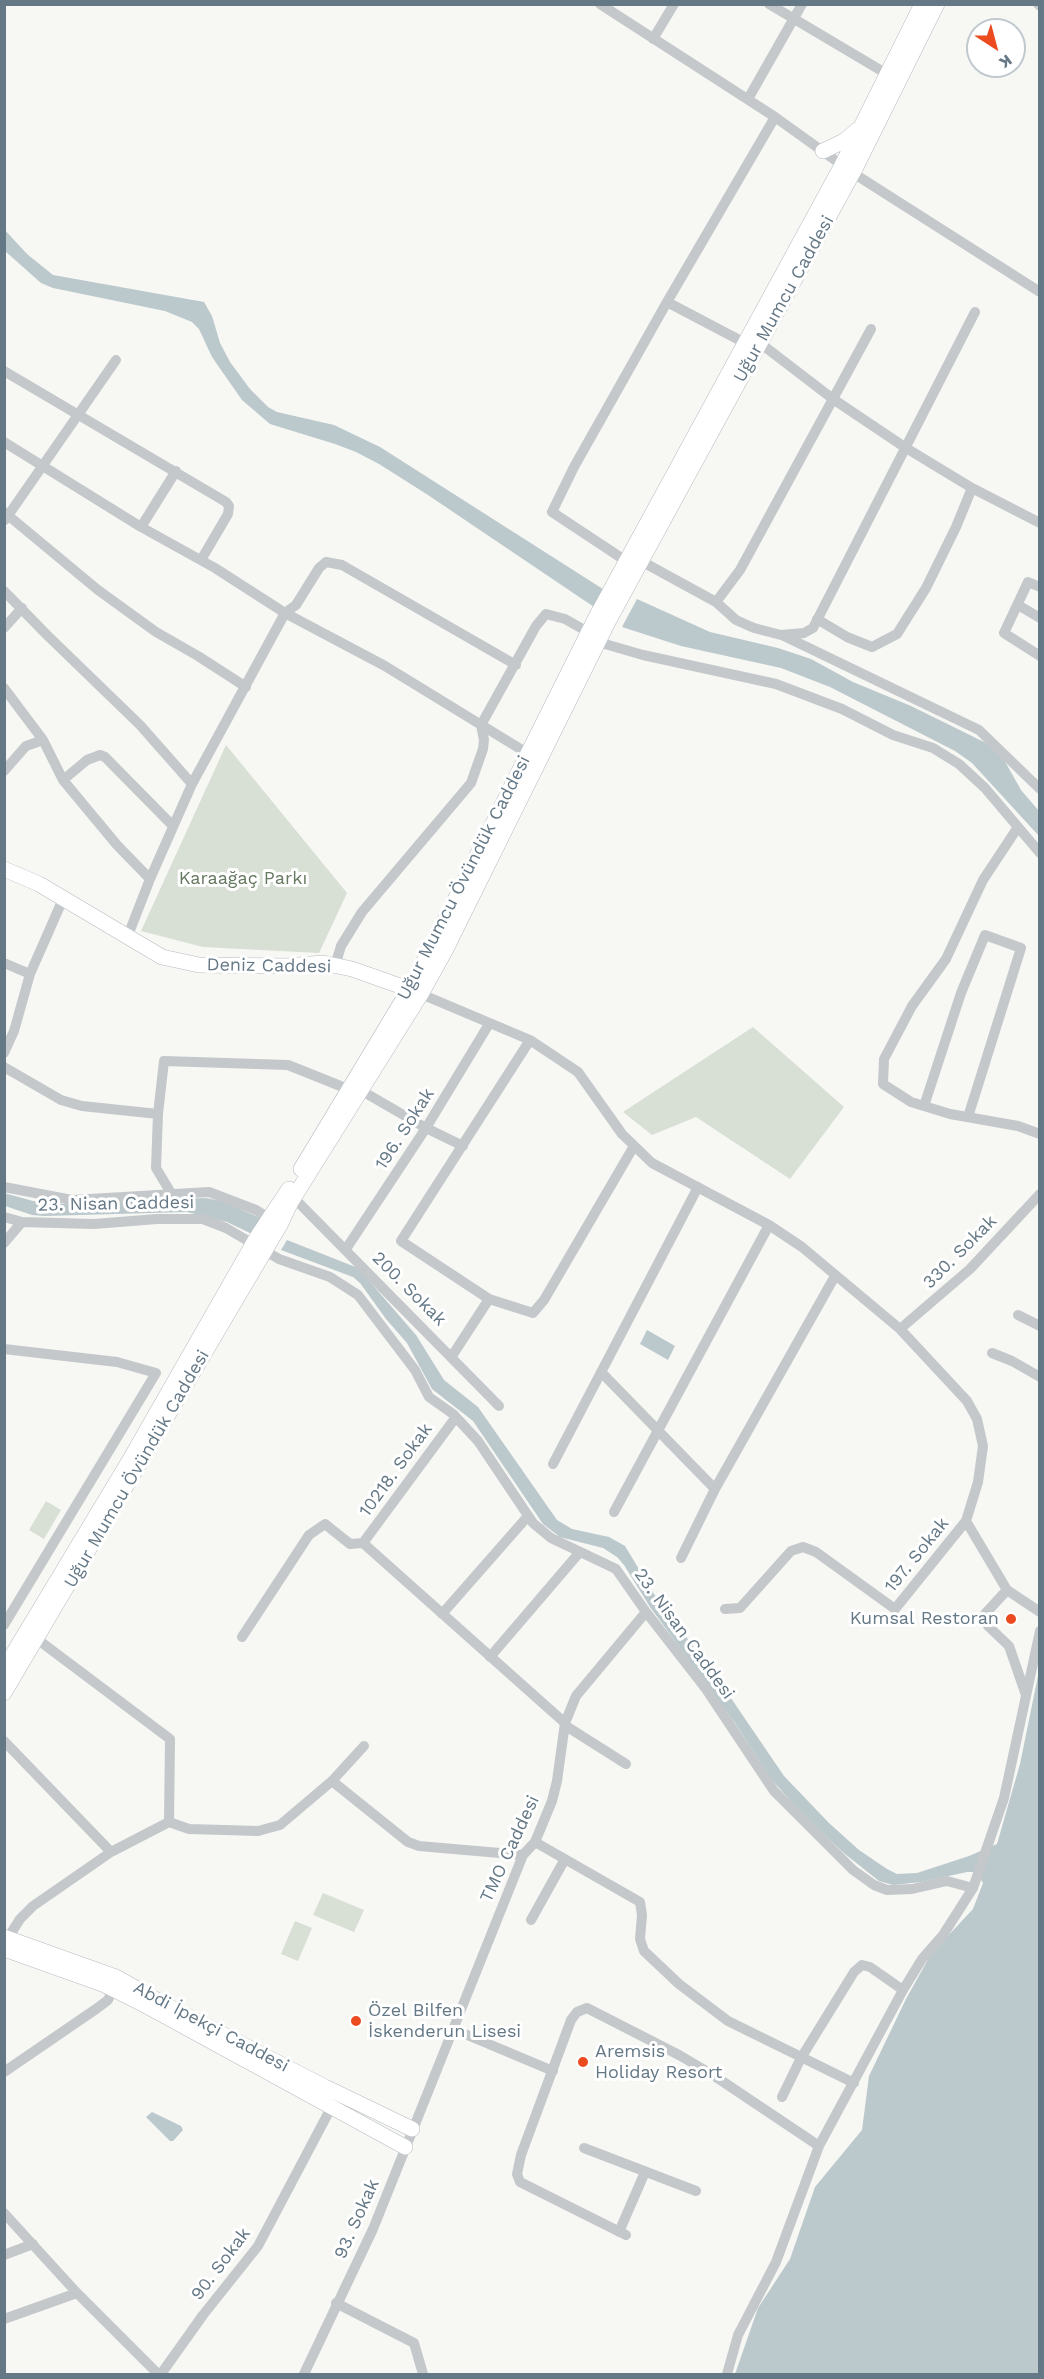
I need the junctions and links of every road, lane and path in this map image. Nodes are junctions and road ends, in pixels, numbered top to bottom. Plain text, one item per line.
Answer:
1 (600, 4) edge
2 (674, 4) edge
3 (769, 4) edge
4 (802, 4) edge
5 (922, 4) edge
6 (937, 4) edge
7 (793, 20) junction
8 (653, 39) junction
9 (887, 74) junction
10 (748, 99) junction
11 (775, 117) junction
12 (861, 126) junction
13 (823, 152) junction
14 (847, 169) junction
15 (1040, 292) edge
16 (667, 302) junction
17 (975, 312) dead end
18 (871, 330) dead end
19 (752, 343) junction
20 (117, 360) dead end
21 (4, 371) edge
22 (833, 399) junction
23 (78, 415) junction
24 (4, 442) edge
25 (906, 448) junction
26 (43, 466) junction
27 (176, 471) junction
28 (972, 488) junction
29 (6, 516) edge
30 (1040, 524) edge
31 (141, 527) junction
32 (201, 560) junction
33 (633, 561) junction
34 (1040, 587) edge
35 (4, 591) edge
36 (716, 602) junction
37 (1018, 605) junction
38 (22, 608) junction
39 (285, 613) junction
40 (1040, 618) edge
41 (817, 619) junction
42 (602, 620) joint
43 (4, 628) edge
44 (781, 635) junction
45 (593, 637) junction
46 (1040, 656) edge
47 (516, 665) junction
48 (246, 687) junction
49 (4, 688) edge
50 (481, 725) junction
51 (43, 740) junction
52 (527, 753) junction
53 (4, 771) edge
54 (63, 780) junction
55 (192, 784) junction
56 (1040, 789) edge
57 (173, 826) junction
58 (1018, 827) junction
59 (1040, 853) edge
60 (4, 869) edge
61 (150, 879) junction
62 (63, 899) junction
63 (127, 938) junction
64 (4, 963) edge
65 (335, 966) junction
66 (30, 974) junction
67 (415, 991) junction
68 (489, 1024) junction
69 (530, 1040) junction
70 (4, 1053) edge
71 (4, 1067) edge
72 (355, 1090) junction
73 (924, 1106) junction
74 (158, 1114) junction
75 (968, 1118) junction
76 (426, 1128) junction
77 (1040, 1134) edge
78 (463, 1146) junction
79 (634, 1146) junction
80 (4, 1187) edge
81 (698, 1187) junction
82 (171, 1193) junction
83 (1040, 1194) edge
84 (294, 1198) junction
85 (4, 1217) edge
86 (22, 1222) junction
87 (769, 1225) junction
88 (266, 1234) junction
89 (4, 1243) edge
90 (346, 1249) junction
91 (835, 1276) junction
92 (489, 1299) junction
93 (1018, 1315) dead end
94 (1040, 1326) edge
95 (900, 1329) junction
96 (4, 1349) edge
97 (992, 1353) dead end
98 (452, 1356) junction
99 (601, 1372) junction
100 (1040, 1377) edge
101 (499, 1406) dead end
102 (456, 1417) junction
103 (657, 1431) junction
104 (553, 1464) dead end
105 (715, 1489) junction
106 (614, 1512) dead end
107 (528, 1516) junction
108 (966, 1521) junction
109 (363, 1543) junction
110 (579, 1552) junction
111 (681, 1558) dead end
112 (1007, 1590) junction
113 (725, 1609) dead end
114 (646, 1612) junction
115 (1040, 1612) edge
116 (442, 1614) junction
117 (4, 1625) edge
118 (1040, 1631) edge
119 (242, 1637) dead end
120 (38, 1639) junction
121 (490, 1657) junction
122 (4, 1669) edge
123 (4, 1693) edge
124 (1027, 1696) junction
125 (566, 1725) junction
126 (4, 1741) edge
127 (364, 1746) dead end
128 (626, 1764) dead end
129 (332, 1781) junction
130 (169, 1822) junction
131 (535, 1842) junction
132 (111, 1852) junction
133 (523, 1855) junction
134 (565, 1859) junction
135 (973, 1888) junction
136 (531, 1920) dead end
137 (6, 1941) edge
138 (113, 1989) junction
139 (903, 1990) junction
140 (453, 2029) junction
141 (801, 2058) junction
142 (553, 2071) junction
143 (4, 2072) edge
144 (854, 2083) junction
145 (782, 2097) dead end
146 (332, 2106) junction
147 (412, 2129) junction
148 (819, 2146) junction
149 (405, 2147) junction
150 (584, 2148) dead end
151 (645, 2172) junction
152 (696, 2191) dead end
153 (4, 2213) edge
154 (33, 2244) junction
155 (4, 2255) edge
156 (77, 2293) junction
157 (336, 2303) junction
158 (5, 2318) edge
159 (160, 2374) edge
160 (304, 2374) edge
161 (423, 2374) edge
162 (727, 2374) edge

1 - 8 street
2 - 8 street
3 - 7 street
4 - 7 street
5 - 9 street, Uğur Mumcu Caddesi
6 - 14 street, Uğur Mumcu Caddesi
7 - 9 street
7 - 10 street
8 - 10 street
9 - 12 street, Uğur Mumcu Caddesi
10 - 11 street
11 - 13 street
11 - 16 street
12 - 13 street
12 - 14 street, Uğur Mumcu Caddesi
13 - 14 street
14 - 15 street
14 - 19 street, Uğur Mumcu Caddesi
16 - 19 street
16 - 33 street
17 - 25 street
18 - 22 street
19 - 22 street
19 - 33 street, Uğur Mumcu Caddesi
20 - 23 street
21 - 23 street
22 - 25 street
22 - 36 street
23 - 26 street
23 - 27 street
24 - 26 street
25 - 28 street
25 - 41 street
26 - 29 street
26 - 31 street
27 - 31 street
27 - 32 street
28 - 30 street
28 - 41 street
29 - 48 street
31 - 32 street
32 - 39 street
33 - 36 street
33 - 42 street, Uğur Mumcu Caddesi
34 - 37 street
35 - 38 street
36 - 44 street
37 - 40 street
37 - 46 street
38 - 43 street
38 - 55 street
39 - 47 street
39 - 48 street
39 - 50 street
41 - 44 street
42 - 45 street, Uğur Mumcu Övündük Caddesi
44 - 56 street
45 - 47 street
45 - 52 street, Uğur Mumcu Övündük Caddesi
45 - 58 street
45 - 67 street, Uğur Mumcu Övündük Caddesi
47 - 50 street
48 - 55 street
49 - 51 street
50 - 52 street
50 - 65 street
51 - 53 street
51 - 54 street
52 - 67 street, Uğur Mumcu Övündük Caddesi
54 - 57 street
54 - 61 street
55 - 57 street
57 - 61 street
58 - 59 street
58 - 73 street
60 - 62 street, Deniz Caddesi
61 - 63 street
62 - 63 street, Deniz Caddesi
62 - 66 street
63 - 65 street, Deniz Caddesi
64 - 66 street
65 - 67 street, Deniz Caddesi
66 - 70 street
67 - 68 street
67 - 72 street, Uğur Mumcu Övündük Caddesi
68 - 69 street
68 - 76 street, 196. Sokak
69 - 78 street, 200. Sokak
69 - 79 street
71 - 74 street
72 - 74 street
72 - 76 street
72 - 84 street, Uğur Mumcu Övündük Caddesi
72 - 88 street, Uğur Mumcu Övündük Caddesi
73 - 75 street
73 - 75 street
74 - 82 street
75 - 77 street
76 - 78 street
76 - 90 street, 196. Sokak
78 - 92 street, 200. Sokak
79 - 81 street
79 - 92 street
80 - 82 street
81 - 87 street
81 - 99 street
82 - 88 street
83 - 95 street, 330. Sokak
84 - 88 street, Uğur Mumcu Övündük Caddesi
84 - 90 street, 200. Sokak
85 - 86 street, 23. Nisan Caddesi
86 - 88 street, 23. Nisan Caddesi
86 - 89 street
87 - 91 street
87 - 103 street
88 - 102 street, 23. Nisan Caddesi
88 - 120 street, Uğur Mumcu Övündük Caddesi
88 - 122 street, Uğur Mumcu Övündük Caddesi
90 - 98 street, 200. Sokak
91 - 95 street
91 - 105 street
92 - 98 street
93 - 94 street
95 - 108 street, 197. Sokak
96 - 117 street
97 - 100 street
98 - 101 street, 200. Sokak
99 - 103 street
99 - 104 street
102 - 107 street, 23. Nisan Caddesi
102 - 109 street, 10218. Sokak
103 - 105 street
103 - 106 street
105 - 111 street
107 - 110 street, 23. Nisan Caddesi
107 - 116 street
108 - 112 street
108 - 113 street, 197. Sokak
109 - 116 street
109 - 119 street
110 - 114 street, 23. Nisan Caddesi
110 - 121 street
112 - 115 street
112 - 124 street
114 - 125 street, TMO Caddesi
114 - 135 street, 23. Nisan Caddesi
116 - 121 street
118 - 124 street
120 - 123 street, Uğur Mumcu Övündük Caddesi
120 - 130 street
121 - 125 street
124 - 135 street
125 - 128 street
125 - 131 street, TMO Caddesi
126 - 132 street
127 - 129 street
129 - 130 street
129 - 133 street
130 - 132 street
131 - 133 street, TMO Caddesi
131 - 134 street
132 - 137 street
133 - 140 street, TMO Caddesi
134 - 136 street
134 - 141 street
135 - 139 street
137 - 138 street, Abdi İpekçi Caddesi
137 - 147 street, Abdi İpekçi Caddesi
138 - 143 street
138 - 146 street, Abdi İpekçi Caddesi
139 - 141 street
139 - 144 street
140 - 142 street
140 - 147 street, TMO Caddesi
141 - 144 street
141 - 145 street
142 - 148 street
142 - 151 street
144 - 148 street
146 - 149 street, Abdi İpekçi Caddesi
146 - 159 street, 90. Sokak
147 - 149 street, TMO Caddesi
148 - 162 street
149 - 157 street, 93. Sokak
150 - 151 street
151 - 152 street
153 - 154 street
154 - 155 street
154 - 156 street
156 - 158 street
156 - 159 street
157 - 160 street, 93. Sokak
157 - 161 street

